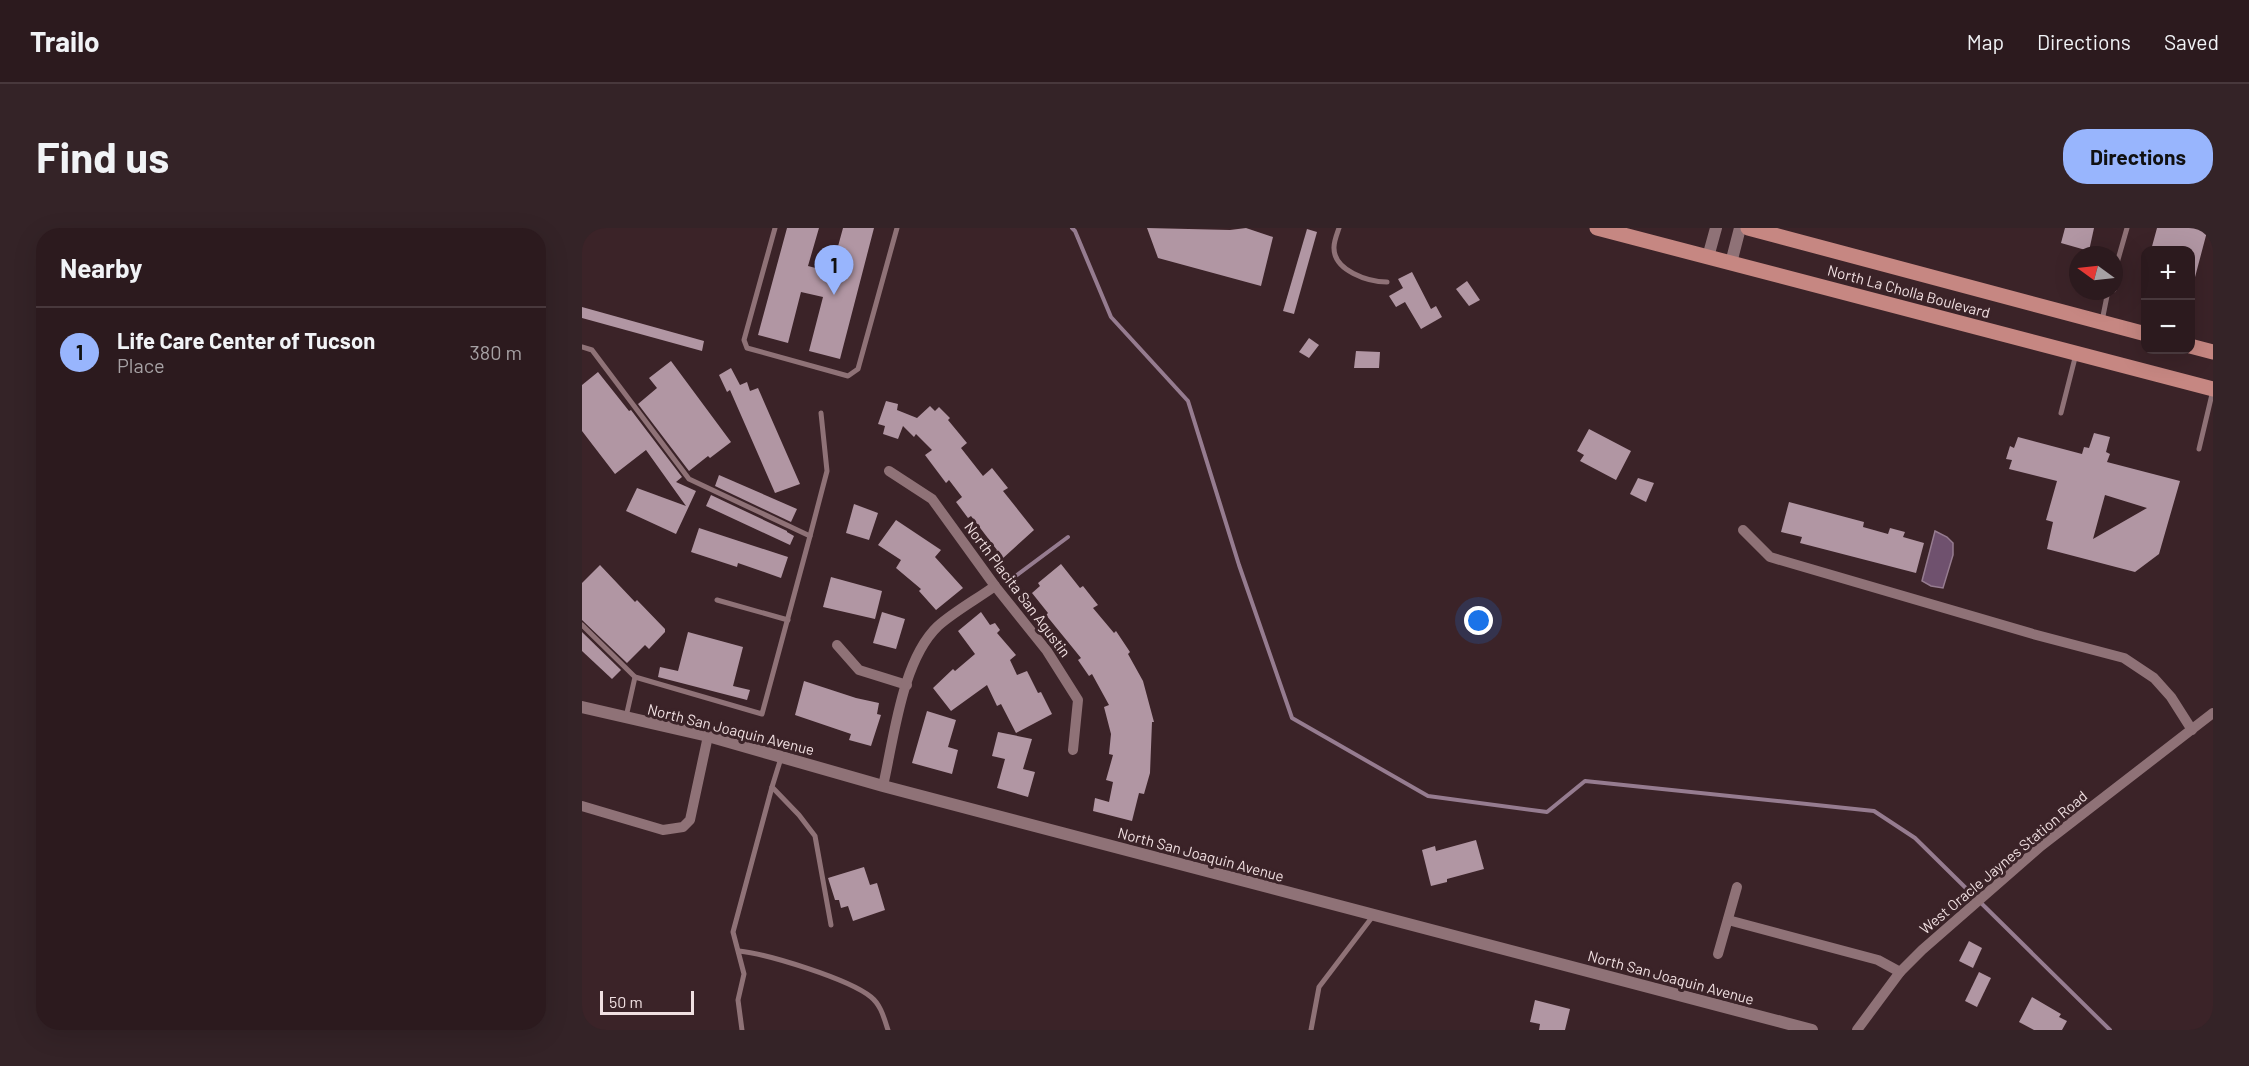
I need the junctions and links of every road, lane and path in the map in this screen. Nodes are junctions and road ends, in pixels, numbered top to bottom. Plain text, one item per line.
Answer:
1 (775, 228) edge
2 (897, 228) edge
3 (1339, 228) edge
4 (1597, 228) edge
5 (1716, 228) edge
6 (1740, 228) edge
7 (1748, 228) edge
8 (2127, 228) edge
9 (2122, 246) edge
10 (1708, 257) junction
11 (1731, 263) junction
12 (1387, 282) dead end
13 (2108, 300) edge
14 (2101, 322) junction
15 (2141, 333) edge
16 (2195, 347) edge
17 (582, 348) edge
18 (2213, 352) edge
19 (2077, 354) junction
20 (2213, 390) edge
21 (821, 413) dead end
22 (2061, 413) dead end
23 (2199, 449) dead end
24 (889, 471) dead end
25 (1743, 530) dead end
26 (810, 536) junction
27 (995, 586) junction
28 (717, 600) dead end
29 (788, 620) junction
30 (582, 625) edge
31 (837, 645) dead end
32 (635, 677) junction
33 (907, 685) junction
34 (582, 707) edge
35 (2213, 713) edge
36 (625, 718) junction
37 (2192, 730) junction
38 (708, 736) junction
39 (1073, 750) dead end
40 (781, 757) junction
41 (883, 786) junction
42 (772, 787) junction
43 (582, 806) edge
44 (1737, 887) dead end
45 (1374, 915) junction
46 (1728, 920) junction
47 (831, 926) dead end
48 (739, 951) junction
49 (1718, 954) dead end
50 (1900, 972) junction
51 (742, 1030) edge
52 (888, 1030) edge
53 (1311, 1030) edge
54 (1812, 1030) edge
55 (1857, 1030) edge

1 - 2 lane
3 - 12 lane
4 - 10 main road, North La Cholla Boulevard
5 - 10 street
6 - 11 street
7 - 14 main road, North La Cholla Boulevard
8 - 9 lane
10 - 11 main road, North La Cholla Boulevard
11 - 19 main road, North La Cholla Boulevard
13 - 14 lane
14 - 15 main road, North La Cholla Boulevard
16 - 18 main road
17 - 26 lane
19 - 20 main road, North La Cholla Boulevard
19 - 22 lane
20 - 23 lane
21 - 26 lane
24 - 27 street, North Placita San Agustin
25 - 37 street
26 - 29 lane
27 - 33 street
27 - 39 street, North Placita San Agustin
28 - 29 lane
29 - 32 lane
30 - 32 lane
31 - 33 street
32 - 36 lane
33 - 41 street
34 - 36 street, North San Joaquin Avenue
35 - 37 street, West Oracle Jaynes Station Road
36 - 38 street, North San Joaquin Avenue
37 - 50 street, West Oracle Jaynes Station Road
38 - 40 street, North San Joaquin Avenue
38 - 43 street
40 - 41 street, North San Joaquin Avenue
40 - 42 lane
41 - 45 street, North San Joaquin Avenue
42 - 47 lane
42 - 48 lane
44 - 46 street
45 - 53 lane
45 - 54 street, North San Joaquin Avenue
46 - 49 street
46 - 50 street
48 - 51 lane
48 - 52 lane
50 - 55 street, West Oracle Jaynes Station Road

